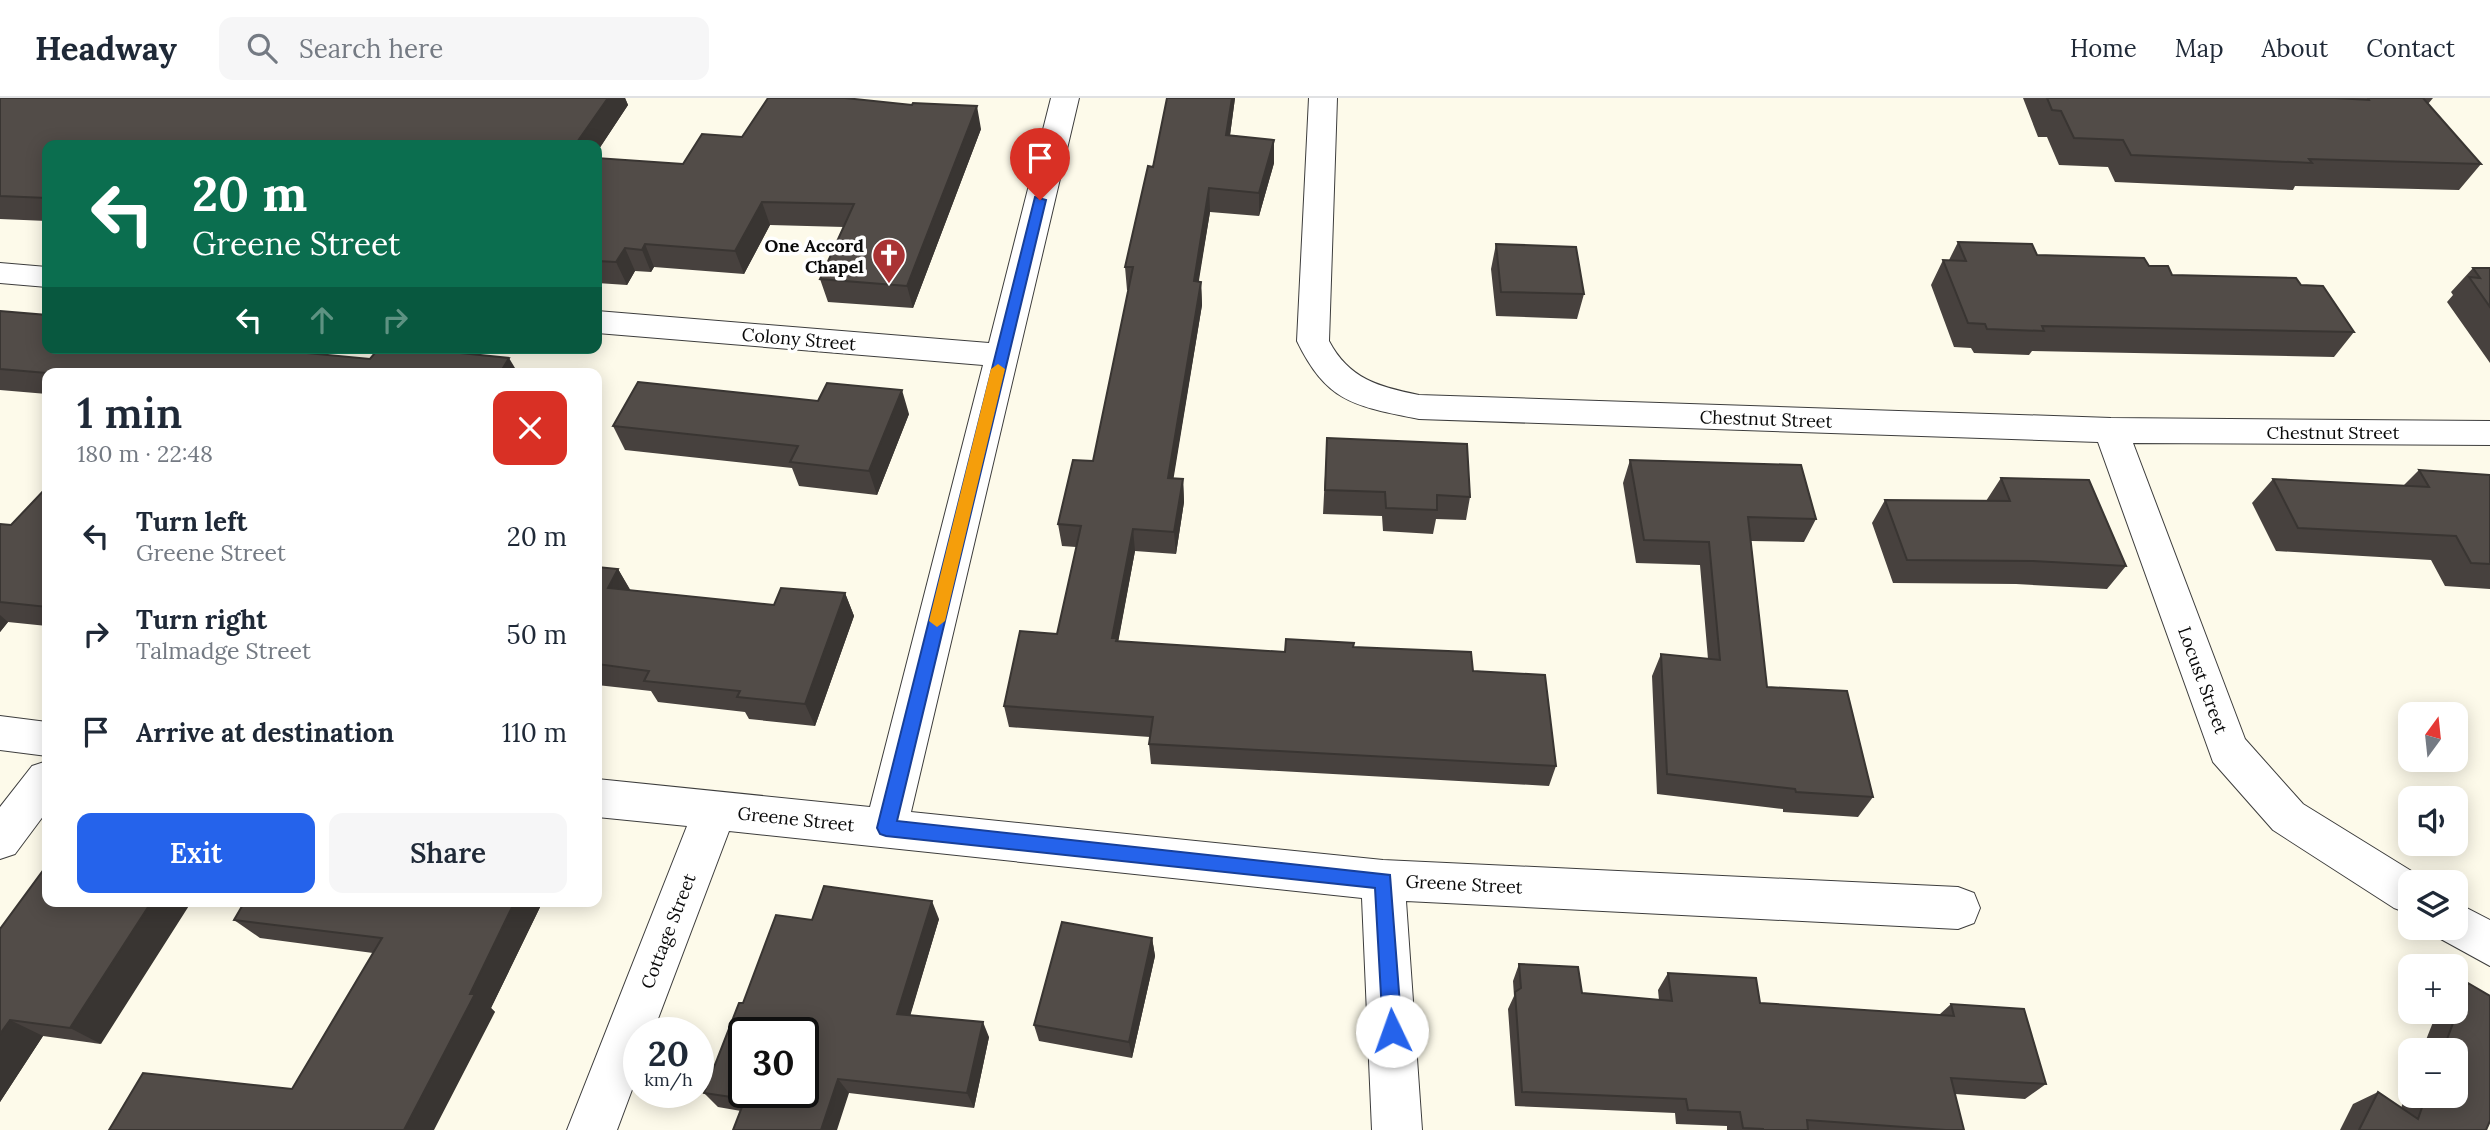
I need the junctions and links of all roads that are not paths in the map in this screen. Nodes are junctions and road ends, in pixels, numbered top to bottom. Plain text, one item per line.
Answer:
1 (1065, 98) edge
2 (1323, 98) edge
3 (0, 273) edge
4 (42, 277) edge
5 (602, 322) edge
6 (1002, 355) junction
7 (2111, 430) junction
8 (2490, 433) edge
9 (0, 733) edge
10 (42, 738) edge
11 (42, 785) edge
12 (602, 799) edge
13 (715, 810) junction
14 (886, 828) junction
15 (0, 840) edge
16 (1383, 880) junction
17 (2398, 886) edge
18 (1958, 908) dead end
19 (2468, 931) edge
20 (2490, 945) edge
21 (592, 1130) edge
22 (1398, 1130) edge

1 - 6 street
2 - 7 street, Chestnut Street
3 - 4 street
5 - 6 street, Colony Street
6 - 14 street
7 - 8 street, Chestnut Street
7 - 17 street, Locust Street
9 - 10 street
11 - 15 street
12 - 13 street, Greene Street
13 - 14 street, Greene Street
13 - 21 street, Cottage Street
14 - 16 street, Greene Street
16 - 18 street, Greene Street
16 - 22 street
19 - 20 street

